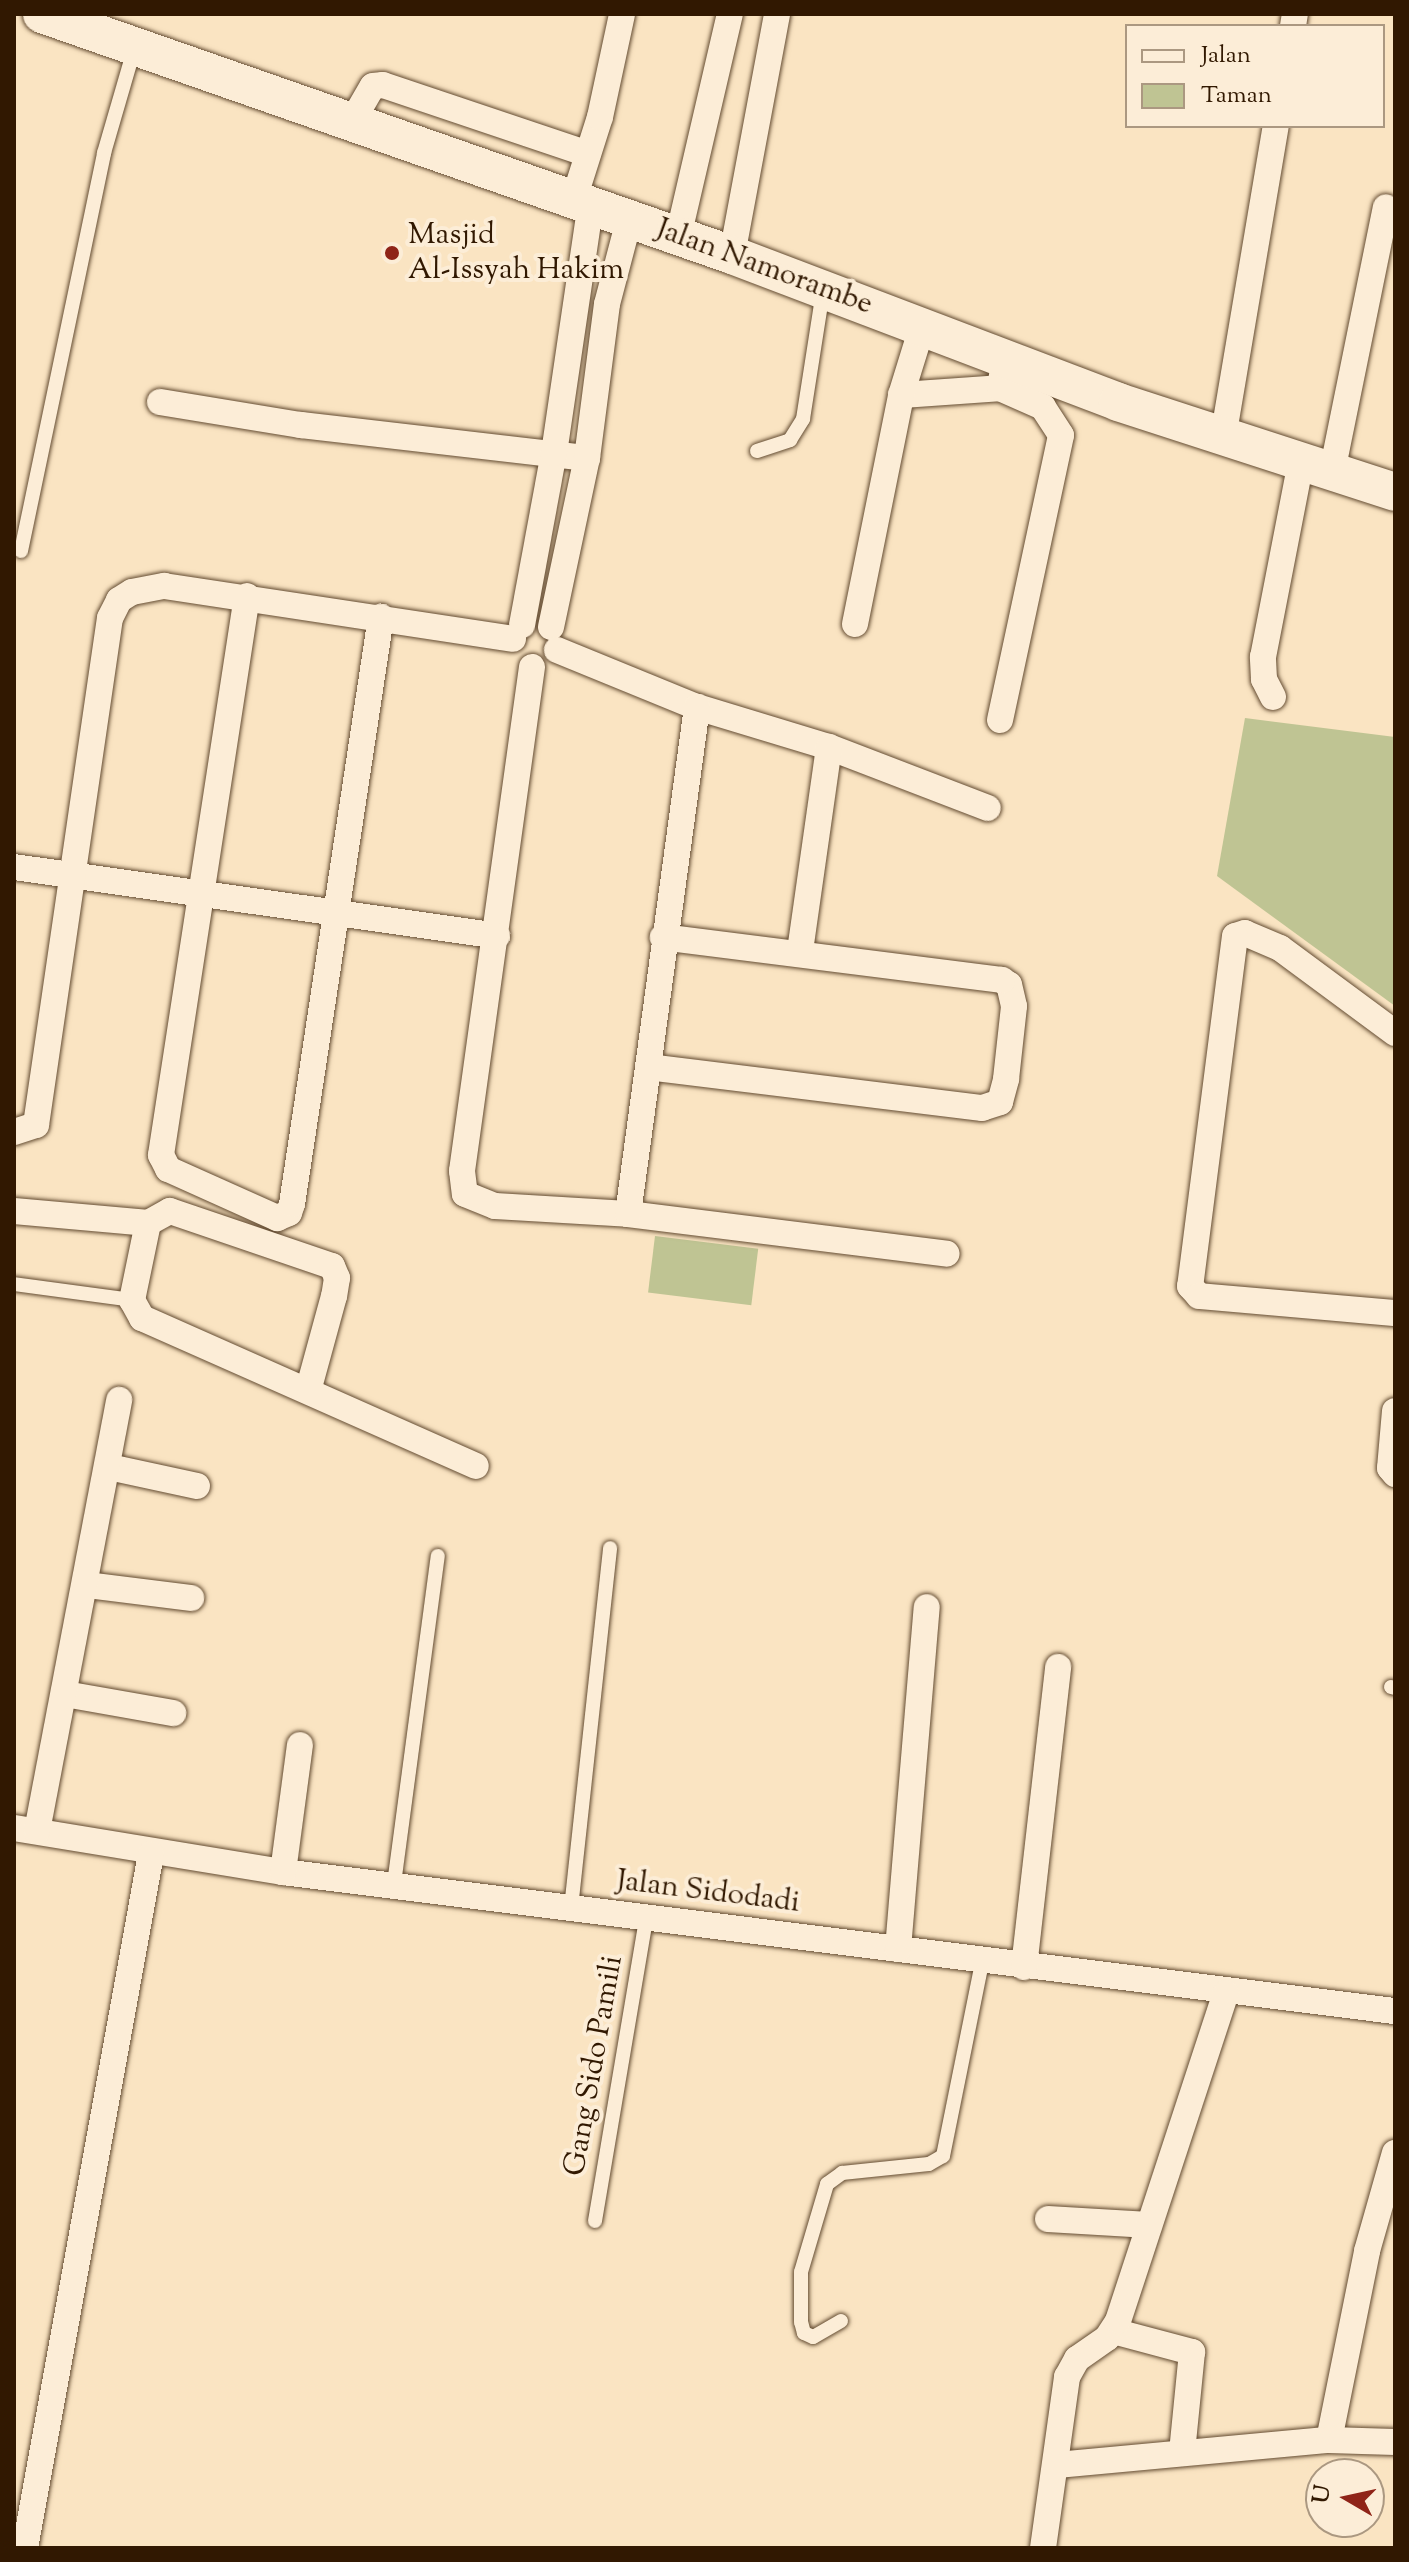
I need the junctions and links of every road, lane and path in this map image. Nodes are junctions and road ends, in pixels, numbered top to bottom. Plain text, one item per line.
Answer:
1 (622, 14) edge
2 (54, 16) edge
3 (729, 18) edge
4 (775, 24) edge
5 (135, 45) junction
6 (353, 120) junction
7 (1276, 128) edge
8 (588, 154) junction
9 (581, 205) junction
10 (1386, 207) dead end
11 (629, 220) junction
12 (678, 237) junction
13 (732, 255) junction
14 (823, 290) junction
15 (923, 324) junction
16 (1002, 372) junction
17 (901, 395) junction
18 (160, 402) dead end
19 (1223, 438) junction
20 (757, 451) dead end
21 (554, 453) junction
22 (587, 458) junction
23 (1316, 467) junction
24 (1395, 492) edge
25 (21, 551) dead end
26 (247, 596) junction
27 (381, 617) junction
28 (855, 624) dead end
29 (517, 632) junction
30 (554, 639) junction
31 (532, 667) junction
32 (1273, 697) dead end
33 (697, 707) junction
34 (1000, 720) dead end
35 (829, 747) junction
36 (988, 808) dead end
37 (14, 867) edge
38 (73, 876) junction
39 (202, 894) junction
40 (334, 911) junction
41 (497, 936) junction
42 (663, 937) junction
43 (800, 951) junction
44 (1395, 1033) edge
45 (648, 1067) junction
46 (14, 1132) edge
47 (14, 1211) edge
48 (628, 1214) junction
49 (148, 1223) junction
50 (947, 1254) dead end
51 (14, 1284) edge
52 (132, 1300) junction
53 (1395, 1313) edge
54 (308, 1391) junction
55 (119, 1400) dead end
56 (1395, 1411) edge
57 (476, 1466) dead end
58 (109, 1467) junction
59 (1395, 1474) edge
60 (197, 1486) dead end
61 (610, 1548) dead end
62 (438, 1556) dead end
63 (87, 1585) junction
64 (191, 1598) dead end
65 (927, 1607) dead end
66 (1058, 1667) dead end
67 (65, 1694) junction
68 (173, 1713) dead end
69 (300, 1745) dead end
70 (25, 1830) edge
71 (151, 1854) junction
72 (283, 1872) junction
73 (394, 1884) junction
74 (571, 1908) junction
75 (646, 1919) junction
76 (898, 1949) junction
77 (982, 1963) junction
78 (1024, 1967) junction
79 (1226, 1993) junction
80 (1395, 2011) edge
81 (1395, 2153) edge
82 (1048, 2219) dead end
83 (595, 2221) dead end
84 (1149, 2225) junction
85 (841, 2321) dead end
86 (1113, 2331) junction
87 (1329, 2440) junction
88 (1395, 2442) edge
89 (1182, 2453) junction
90 (1057, 2465) junction
91 (25, 2548) edge
92 (1043, 2548) edge

1 - 8 street
2 - 5 main road, Jalan Namorambe
3 - 4 street
3 - 12 street
4 - 13 street
5 - 6 main road, Jalan Namorambe
5 - 25 lane
6 - 8 street
6 - 9 main road, Jalan Namorambe
7 - 19 street
8 - 9 street
9 - 11 main road, Jalan Namorambe
9 - 21 street
10 - 23 street
11 - 12 main road, Jalan Namorambe
11 - 22 street
12 - 13 main road, Jalan Namorambe
13 - 14 main road, Jalan Namorambe
14 - 15 main road, Jalan Namorambe
14 - 20 lane
15 - 16 main road, Jalan Namorambe
15 - 17 street
16 - 17 street
16 - 19 main road, Jalan Namorambe
16 - 34 street
17 - 28 street
18 - 21 street
19 - 23 main road, Jalan Namorambe
21 - 22 street
21 - 29 street
22 - 30 street
23 - 24 main road, Jalan Namorambe
23 - 32 street
26 - 27 street
26 - 38 street
26 - 39 street
27 - 29 street
27 - 40 street
29 - 30 street
29 - 31 street
30 - 31 street
30 - 33 street
31 - 41 street
33 - 35 street
33 - 42 street
35 - 36 street
35 - 43 street
37 - 38 street
38 - 39 street
38 - 46 street
39 - 40 street
39 - 40 street
40 - 41 street
41 - 48 street
42 - 43 street
42 - 45 street
43 - 45 street
44 - 53 street
45 - 48 street
47 - 49 street
48 - 50 street
49 - 52 street
49 - 54 street
51 - 52 lane
52 - 54 street
54 - 57 street
55 - 58 street
56 - 59 street
58 - 60 street
58 - 63 street
61 - 74 lane
62 - 73 lane
63 - 64 street
63 - 67 street
65 - 76 street
66 - 78 street
67 - 68 street
67 - 70 street
69 - 72 street
70 - 71 street, Jalan Sidodadi
71 - 72 street, Jalan Sidodadi
71 - 91 street
72 - 73 street, Jalan Sidodadi
73 - 74 street, Jalan Sidodadi
74 - 75 street, Jalan Sidodadi
75 - 76 street, Jalan Sidodadi
75 - 83 lane, Gang Sido Pamili
76 - 77 street, Jalan Sidodadi
77 - 78 street, Jalan Sidodadi
77 - 85 lane
78 - 79 street, Jalan Sidodadi
79 - 80 street, Jalan Sidodadi
79 - 84 street
81 - 87 street
82 - 84 street
84 - 86 street
86 - 89 street
86 - 90 street
87 - 88 street
87 - 89 street
89 - 90 street
90 - 92 street

